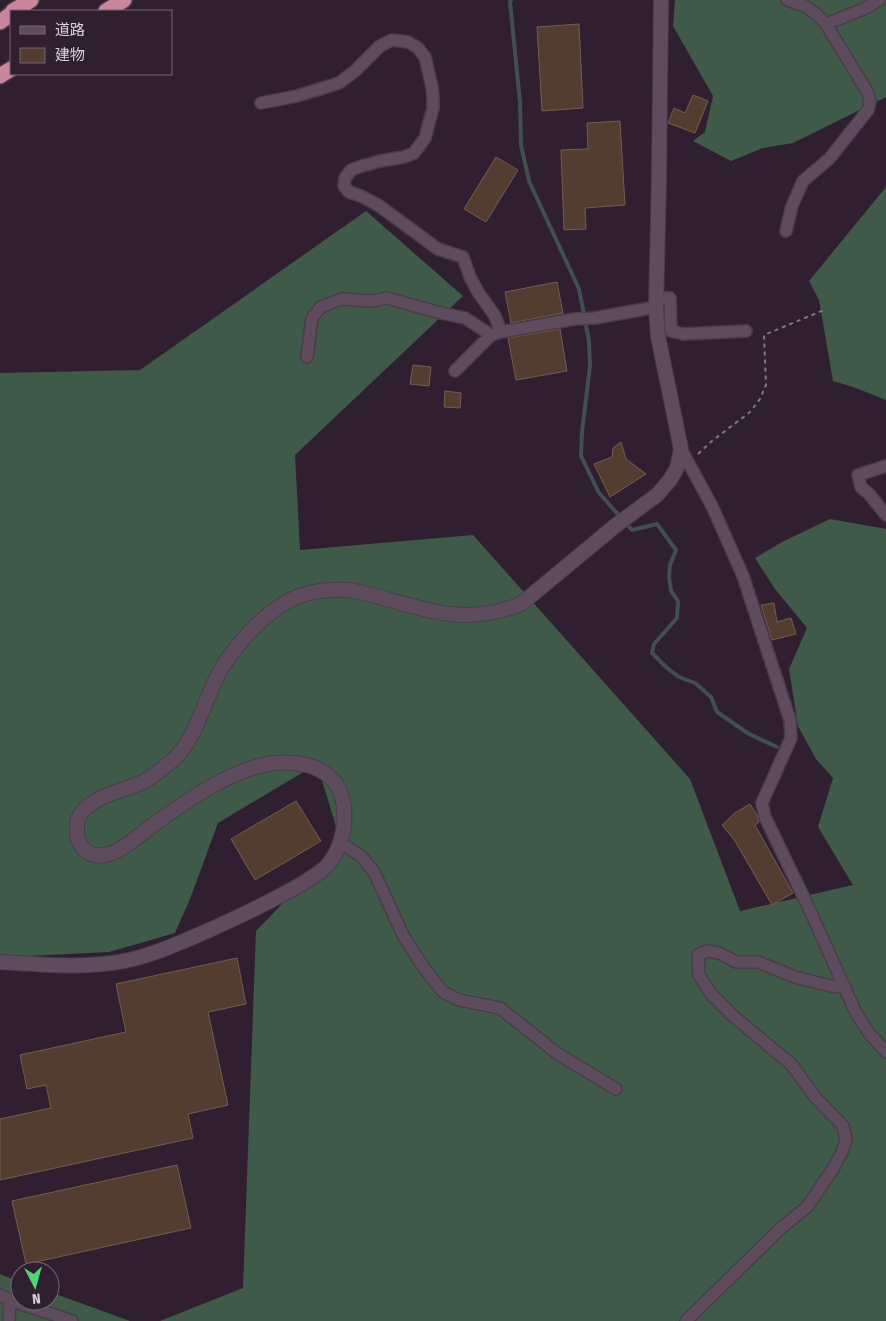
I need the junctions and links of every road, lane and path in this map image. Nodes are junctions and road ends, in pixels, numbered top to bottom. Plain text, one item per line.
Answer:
1 (31, 0) edge
2 (124, 0) edge
3 (661, 0) edge
4 (788, 0) edge
5 (879, 0) edge
6 (16, 10) edge
7 (108, 10) edge
8 (826, 24) junction
9 (261, 103) dead end
10 (786, 231) dead end
11 (656, 303) junction
12 (824, 310) dead end
13 (746, 331) dead end
14 (496, 333) junction
15 (307, 357) dead end
16 (455, 371) dead end
17 (682, 449) junction
18 (689, 462) junction
19 (886, 466) edge
20 (886, 516) edge
21 (341, 843) junction
22 (0, 962) edge
23 (845, 988) junction
24 (886, 1052) edge
25 (616, 1089) dead end
26 (5, 1297) edge
27 (9, 1321) edge
28 (72, 1321) edge
29 (686, 1321) edge

1 - 6 highway
2 - 7 highway
3 - 11 street
4 - 8 street
5 - 8 street
8 - 10 street
9 - 14 street
11 - 13 street
11 - 14 street
11 - 17 street
12 - 18 path
14 - 15 street
14 - 16 street
17 - 18 street
17 - 21 street
18 - 23 street
19 - 20 street
21 - 22 street
21 - 25 street
23 - 24 street
23 - 29 street
26 - 27 street
26 - 28 street

